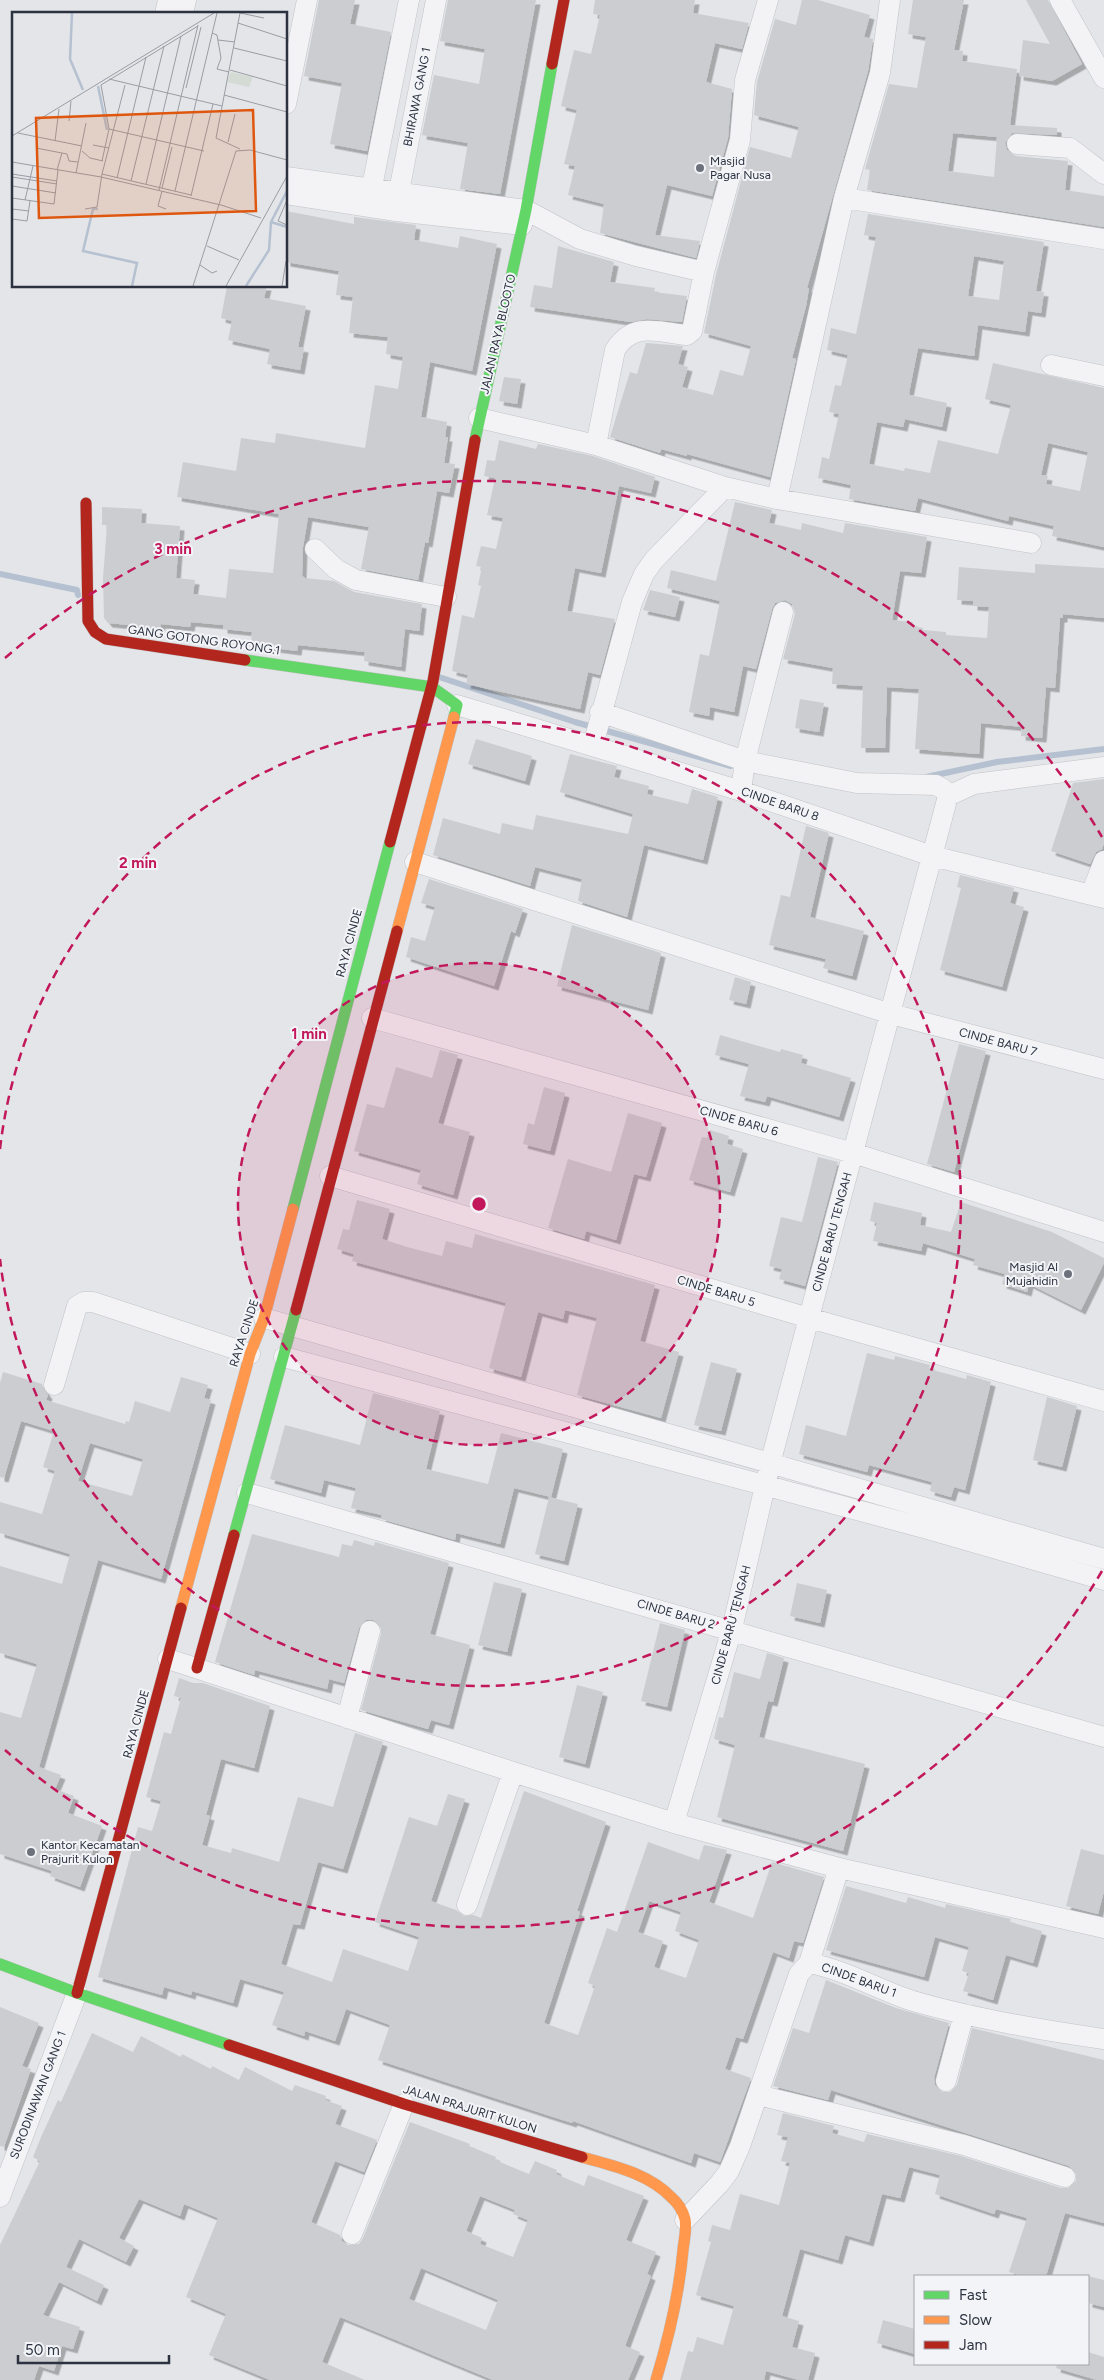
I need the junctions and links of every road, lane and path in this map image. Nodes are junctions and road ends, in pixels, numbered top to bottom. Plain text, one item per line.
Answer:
1 (307, 0) edge
2 (409, 0) edge
3 (436, 0) edge
4 (564, 0) edge
5 (768, 0) edge
6 (890, 0) edge
7 (1060, 0) edge
8 (1104, 78) edge
9 (288, 94) edge
10 (1017, 144) dead end
11 (1104, 174) edge
12 (288, 177) edge
13 (288, 194) edge
14 (370, 198) junction
15 (844, 198) junction
16 (397, 202) junction
17 (524, 217) junction
18 (1104, 239) edge
19 (704, 272) junction
20 (1051, 365) dead end
21 (1104, 376) edge
22 (478, 418) junction
23 (596, 445) junction
24 (725, 487) junction
25 (777, 499) junction
26 (86, 503) dead end
27 (1030, 543) dead end
28 (314, 549) dead end
29 (446, 597) junction
30 (783, 612) dead end
31 (441, 689) junction
32 (596, 728) junction
33 (1104, 767) edge
34 (743, 774) junction
35 (948, 796) junction
36 (932, 856) junction
37 (1104, 861) edge
38 (415, 862) junction
39 (1097, 896) edge
40 (891, 1014) junction
41 (372, 1018) junction
42 (1104, 1070) edge
43 (853, 1153) junction
44 (330, 1176) junction
45 (1104, 1232) edge
46 (809, 1318) junction
47 (278, 1322) junction
48 (250, 1354) junction
49 (284, 1357) junction
50 (54, 1385) dead end
51 (1104, 1401) edge
52 (770, 1464) junction
53 (764, 1486) junction
54 (246, 1493) junction
55 (1104, 1559) edge
56 (1104, 1580) edge
57 (732, 1629) junction
58 (370, 1631) dead end
59 (168, 1659) junction
60 (197, 1668) junction
61 (347, 1718) junction
62 (1104, 1737) edge
63 (513, 1772) junction
64 (674, 1823) junction
65 (839, 1868) junction
66 (467, 1905) dead end
67 (1104, 1928) edge
68 (810, 1963) junction
69 (0, 1964) edge
70 (77, 1993) junction
71 (964, 2014) junction
72 (1104, 2038) edge
73 (946, 2081) dead end
74 (758, 2095) junction
75 (404, 2104) junction
76 (1065, 2176) dead end
77 (0, 2197) edge
78 (685, 2220) junction
79 (352, 2234) dead end
80 (656, 2380) edge

1 - 9 street
2 - 14 street
3 - 16 street, BHIRAWA GANG 1
4 - 17 street, JALAN RAYA BLOOTO
5 - 19 street
6 - 15 street
7 - 8 street
10 - 11 street
12 - 14 street
13 - 14 street
14 - 16 street
15 - 18 street
15 - 25 street
16 - 17 street
17 - 19 street
17 - 22 street, JALAN RAYA BLOOTO
19 - 23 street
20 - 21 street
22 - 23 street
22 - 29 street, JALAN RAYA BLOOTO
23 - 24 street
24 - 25 street
24 - 32 street
25 - 27 street
26 - 31 street, GANG GOTONG ROYONG.1
28 - 29 street
29 - 31 street, JALAN RAYA BLOOTO
30 - 34 street
31 - 32 street, CINDE BARU 8
31 - 38 street, RAYA CINDE
31 - 47 street, RAYA CINDE
32 - 34 street, CINDE BARU 8
32 - 34 street
33 - 35 street
34 - 35 street
34 - 36 street, CINDE BARU 8
35 - 36 street, CINDE BARU TENGAH
36 - 39 street, CINDE BARU 8
36 - 40 street, CINDE BARU TENGAH
37 - 39 street
38 - 40 street, CINDE BARU 7
38 - 41 street, RAYA CINDE
40 - 42 street, CINDE BARU 7
40 - 43 street, CINDE BARU TENGAH
41 - 43 street, CINDE BARU 6
41 - 44 street, RAYA CINDE
43 - 45 street, CINDE BARU 6
43 - 46 street, CINDE BARU TENGAH
44 - 46 street, CINDE BARU 5
44 - 47 street, RAYA CINDE
46 - 51 street, CINDE BARU 5
46 - 52 street, CINDE BARU TENGAH
47 - 48 street, RAYA CINDE
47 - 49 street, RAYA CINDE
47 - 52 street
48 - 50 street
48 - 59 street, RAYA CINDE
49 - 53 street
49 - 54 street, RAYA CINDE
52 - 53 street, CINDE BARU TENGAH
52 - 55 street
53 - 56 street
53 - 57 street, CINDE BARU TENGAH
54 - 57 street, CINDE BARU 2
54 - 60 street, RAYA CINDE
57 - 62 street, CINDE BARU 2
57 - 64 street, CINDE BARU TENGAH
58 - 61 street
59 - 60 street
59 - 70 street, RAYA CINDE
60 - 61 street
61 - 63 street
63 - 64 street
63 - 66 street
64 - 65 street
65 - 67 street
65 - 68 street
68 - 71 street, CINDE BARU 1
68 - 74 street, CINDE BARU 1
69 - 70 street, JALAN PRAJURIT KULON
70 - 75 street, JALAN PRAJURIT KULON
70 - 77 street, SURODINAWAN GANG 1
71 - 72 street, CINDE BARU 1
71 - 73 street
74 - 76 street
74 - 78 street, CINDE BARU 1
75 - 78 street, JALAN PRAJURIT KULON
75 - 79 street
78 - 80 street

